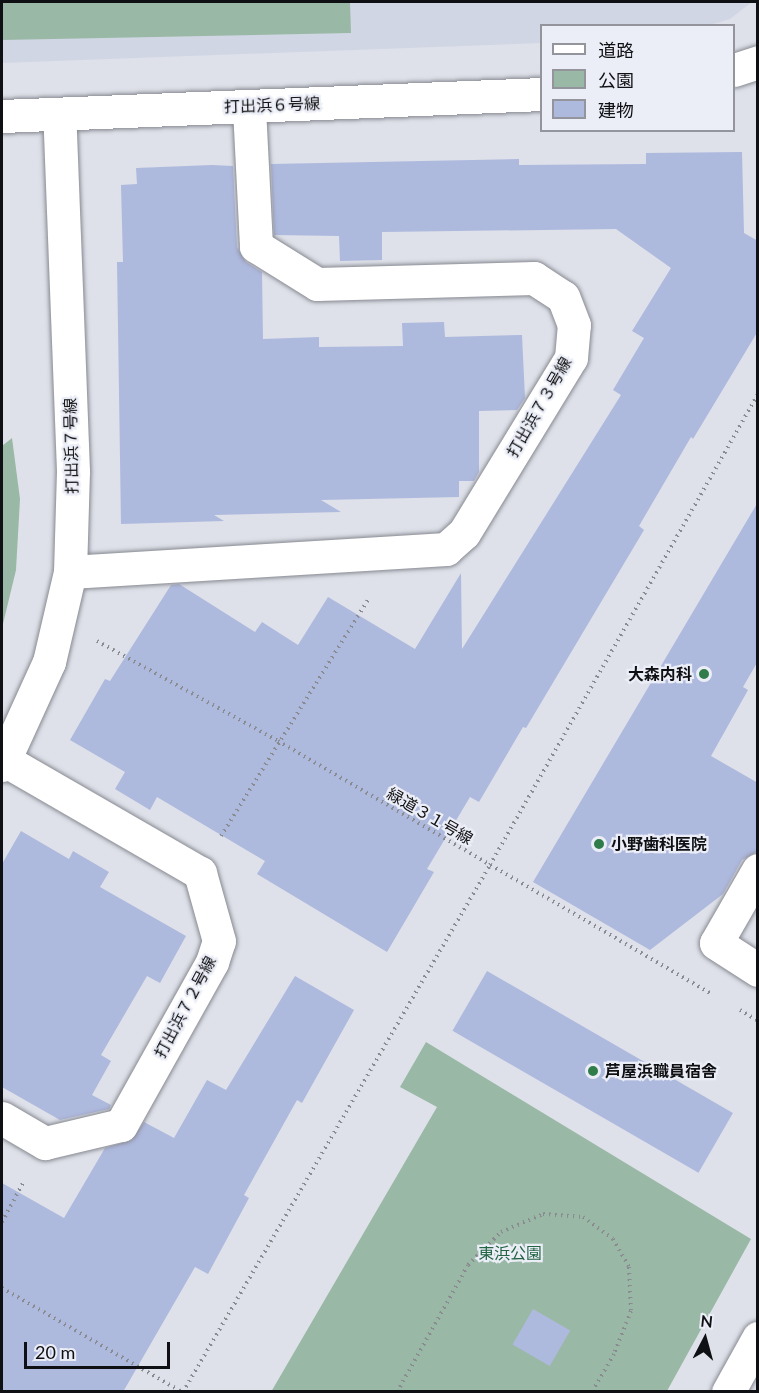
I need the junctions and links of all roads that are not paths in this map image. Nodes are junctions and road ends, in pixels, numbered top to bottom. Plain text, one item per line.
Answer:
1 (758, 62) edge
2 (735, 70) edge
3 (540, 94) edge
4 (249, 106) junction
5 (59, 114) junction
6 (2, 116) edge
7 (70, 572) junction
8 (3, 762) edge
9 (758, 870) edge
10 (758, 970) edge
11 (2, 1118) edge
12 (758, 1338) edge
13 (728, 1392) edge

1 - 2 street
3 - 4 street, 打出浜６号線
4 - 5 street, 打出浜６号線
4 - 7 street, 打出浜７３号線
5 - 6 street, 打出浜６号線
5 - 7 street, 打出浜７号線
7 - 8 street, 打出浜７号線
8 - 11 street, 打出浜７２号線
9 - 10 street
12 - 13 street

